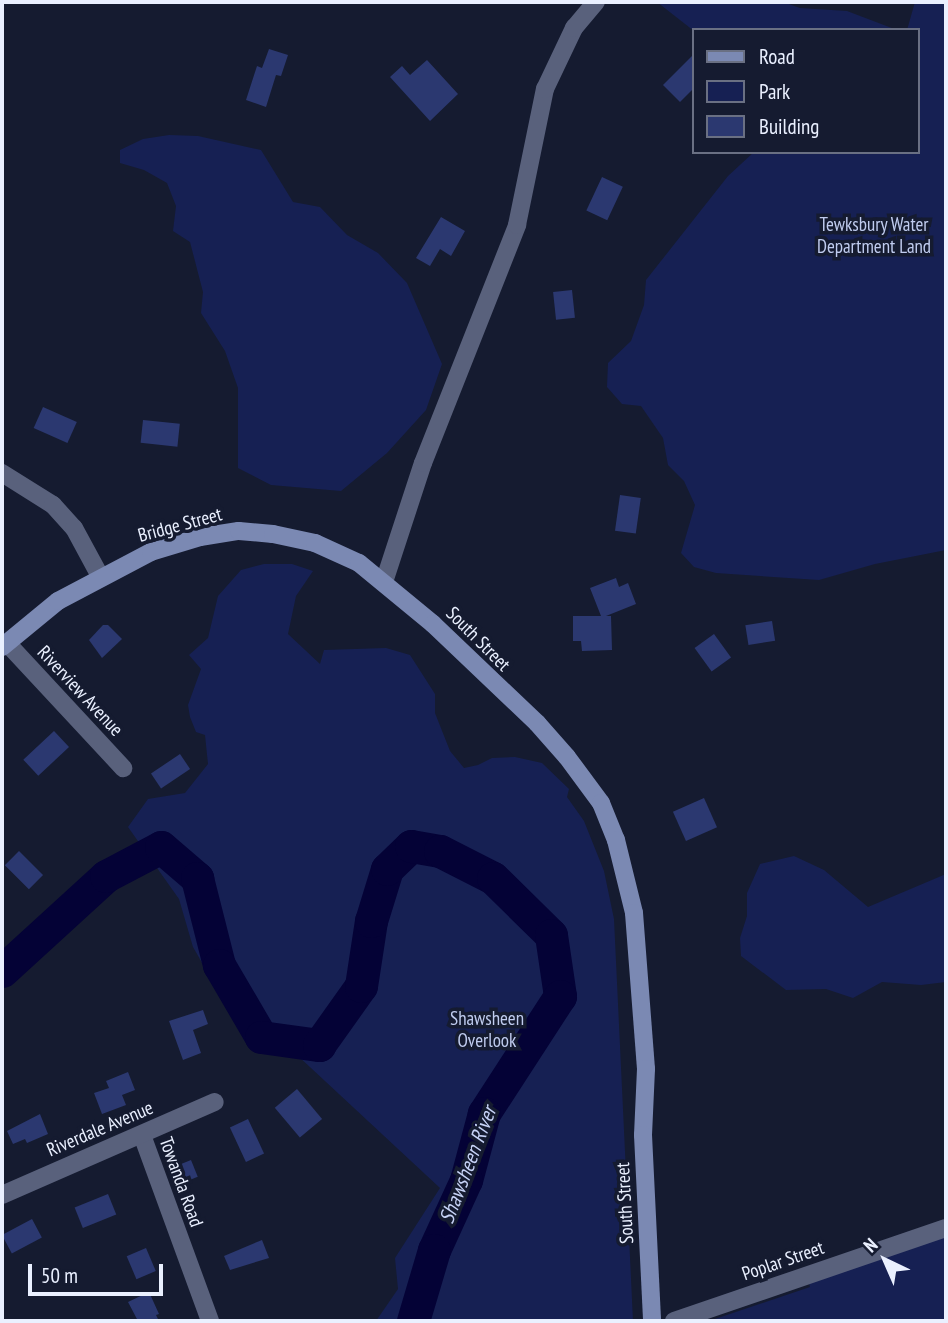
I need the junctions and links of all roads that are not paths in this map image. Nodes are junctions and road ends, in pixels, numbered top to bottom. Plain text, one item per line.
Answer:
1 (596, 2) edge
2 (2, 473) edge
3 (100, 576) junction
4 (384, 582) junction
5 (4, 645) edge
6 (123, 768) dead end
7 (215, 1102) dead end
8 (142, 1135) junction
9 (2, 1195) edge
10 (946, 1228) edge
11 (210, 1321) edge
12 (652, 1321) edge
13 (674, 1321) edge

1 - 4 street
2 - 3 street
3 - 4 street, Bridge Street
3 - 5 street, Bridge Street
4 - 12 street, South Street
5 - 6 street, Riverview Avenue
7 - 8 street, Riverdale Avenue
8 - 9 street, Riverdale Avenue
8 - 11 street, Towanda Road
10 - 13 street, Poplar Street

